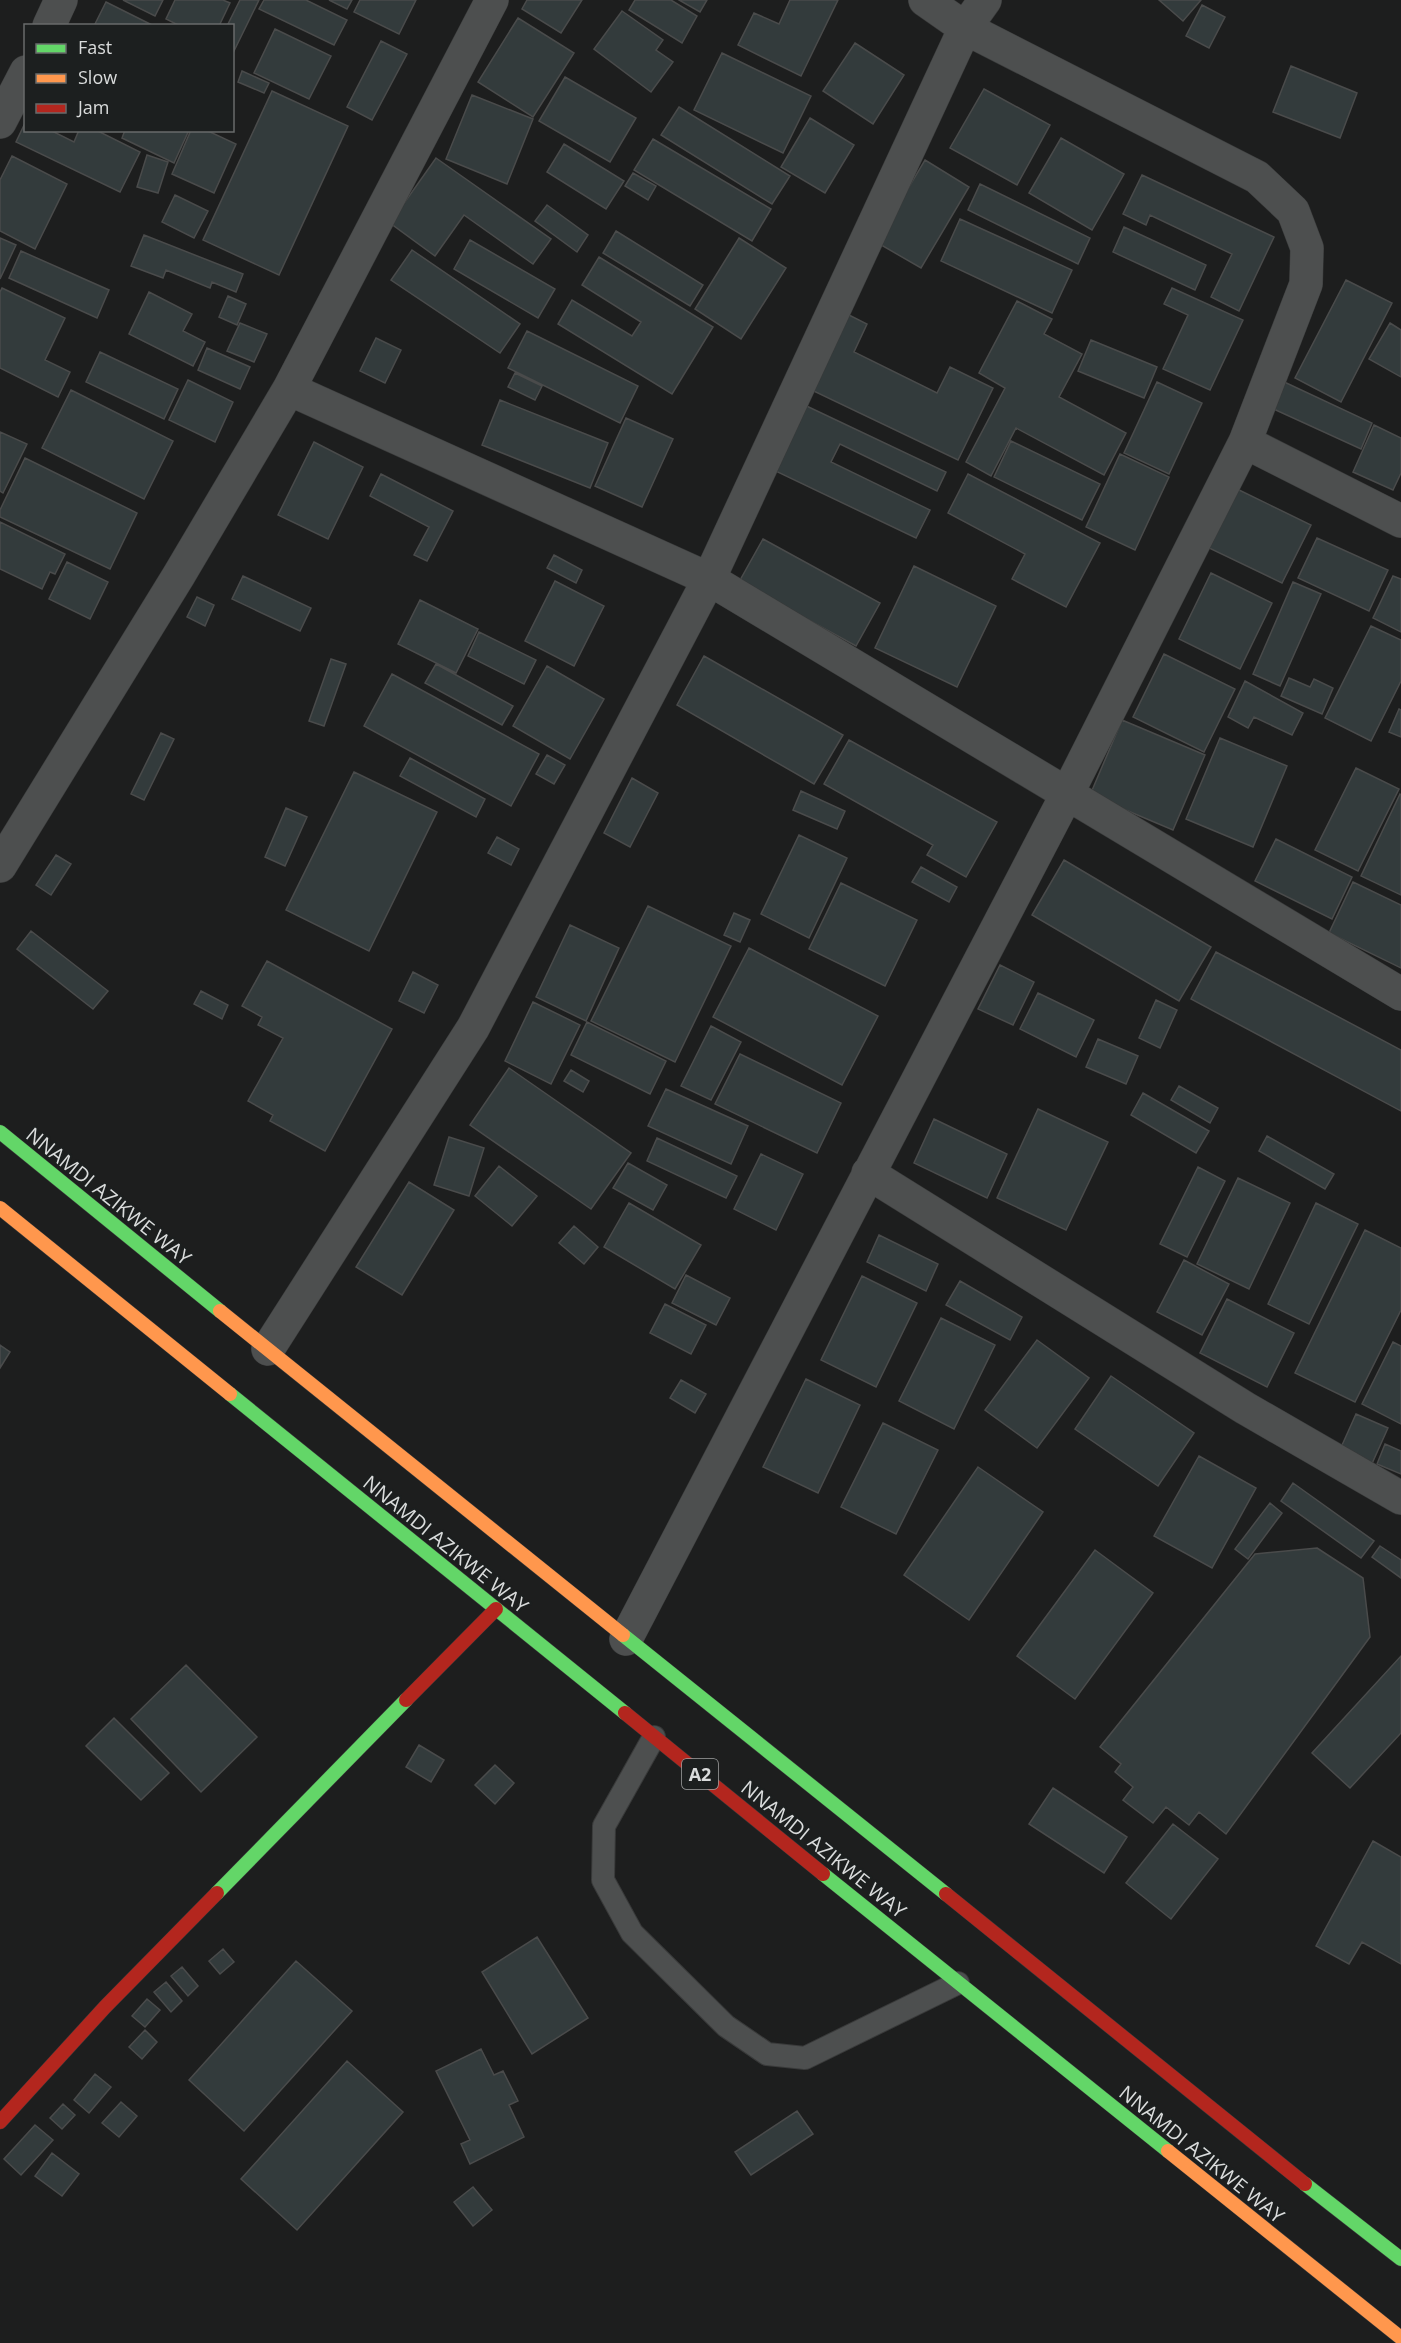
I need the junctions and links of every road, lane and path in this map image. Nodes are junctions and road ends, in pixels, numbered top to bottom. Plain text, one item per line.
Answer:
1 (61, 0) edge
2 (492, 0) edge
3 (924, 0) edge
4 (984, 0) edge
5 (50, 24) edge
6 (965, 28) junction
7 (24, 76) edge
8 (0, 122) edge
9 (289, 389) junction
10 (1245, 442) junction
11 (1401, 521) edge
12 (709, 579) junction
13 (1067, 794) junction
14 (0, 866) edge
15 (1401, 994) edge
16 (0, 1132) edge
17 (868, 1173) junction
18 (0, 1208) edge
19 (268, 1349) junction
20 (1401, 1498) edge
21 (496, 1609) junction
22 (626, 1639) junction
23 (654, 1737) junction
24 (958, 1983) junction
25 (0, 2121) edge
26 (1401, 2259) edge
27 (1401, 2338) edge

1 - 5 street
2 - 9 street
3 - 6 street
4 - 6 street
6 - 10 street
6 - 12 street
7 - 8 street
9 - 12 street
9 - 14 street
10 - 11 street
10 - 13 street
12 - 13 street
12 - 19 street
13 - 15 street
13 - 17 street
16 - 19 main road, NNAMDI AZIKWE WAY
17 - 20 street
17 - 22 street
18 - 21 main road, NNAMDI AZIKWE WAY / A2
19 - 22 main road, NNAMDI AZIKWE WAY
21 - 23 main road, NNAMDI AZIKWE WAY / A2
21 - 25 main road
22 - 26 main road, NNAMDI AZIKWE WAY
23 - 24 main road, NNAMDI AZIKWE WAY / A2
23 - 24 lane
24 - 27 main road, NNAMDI AZIKWE WAY / A2

